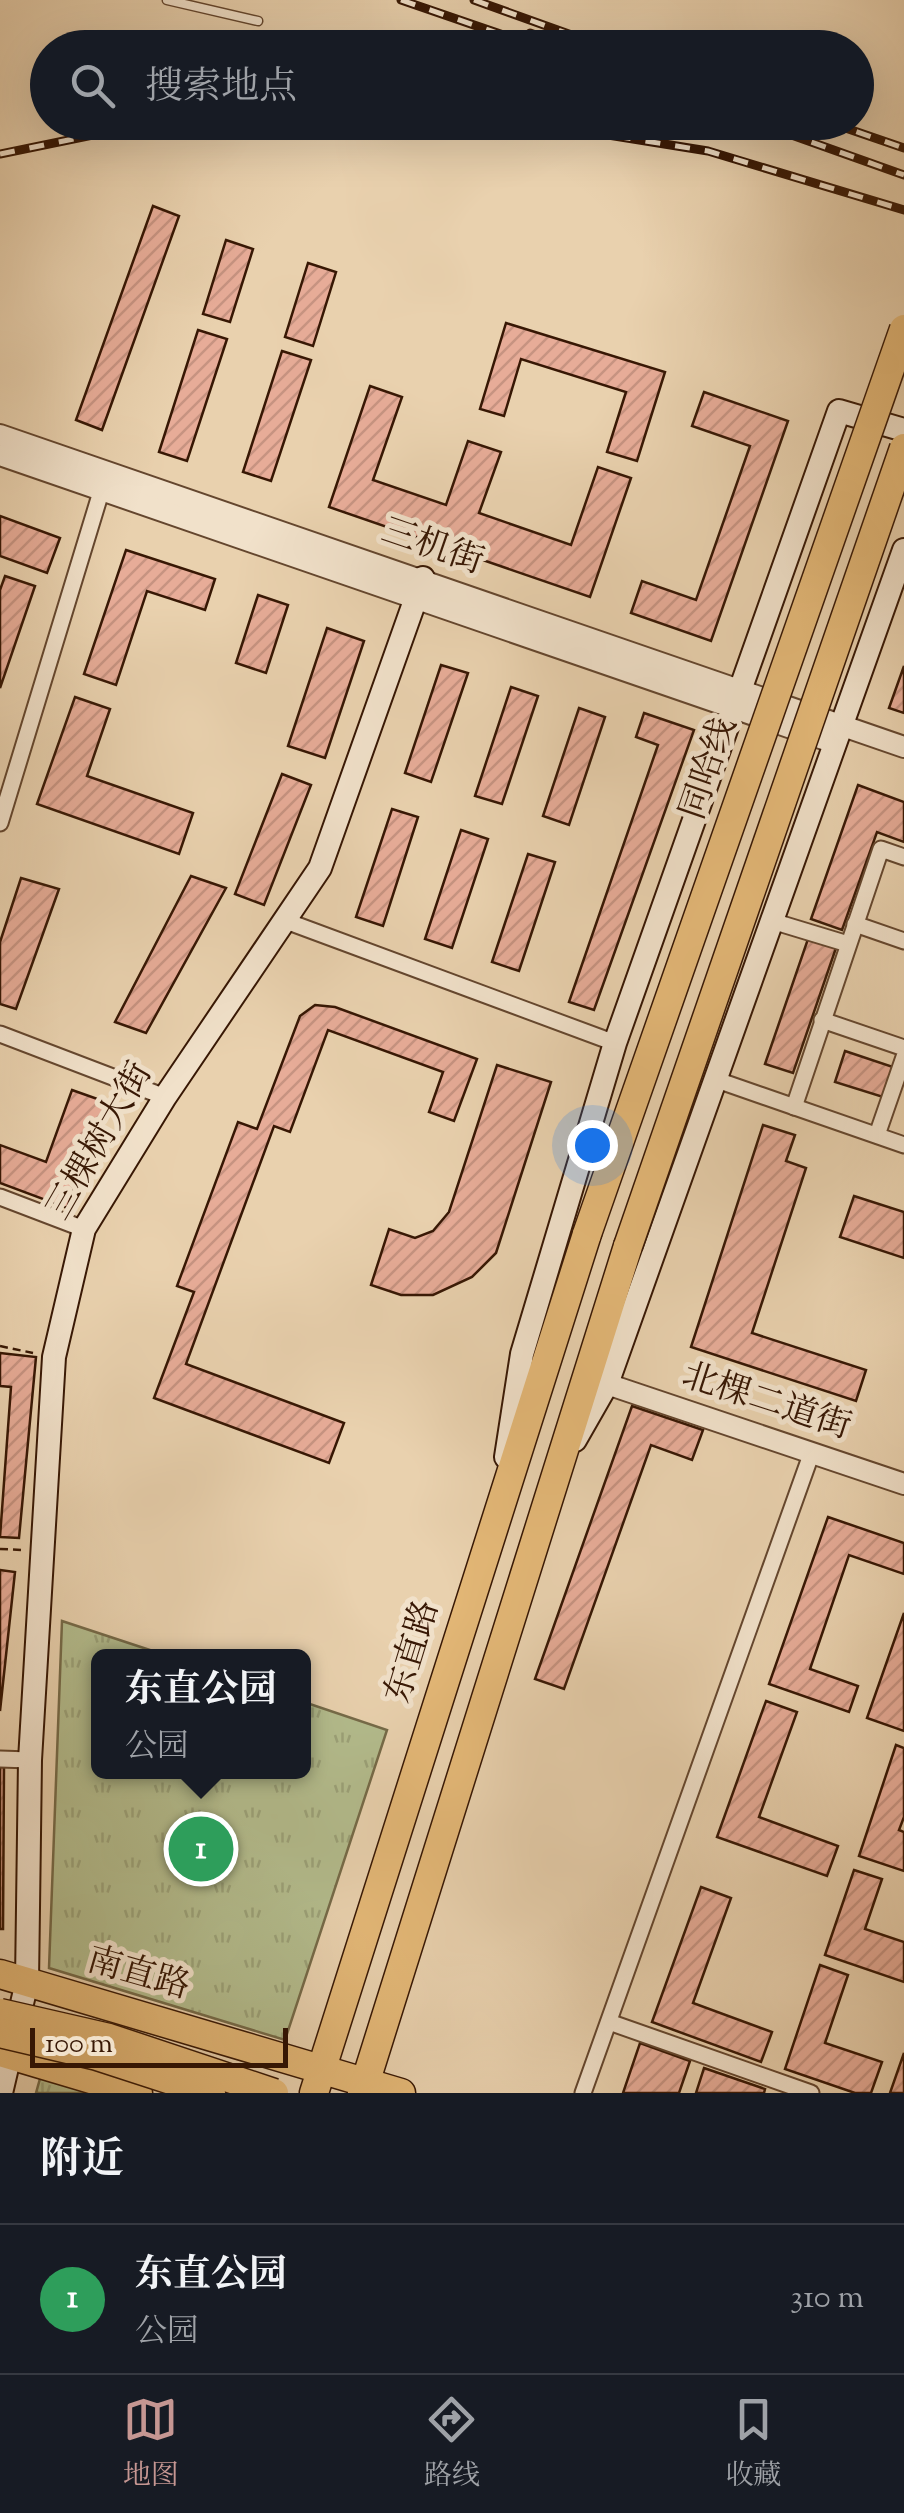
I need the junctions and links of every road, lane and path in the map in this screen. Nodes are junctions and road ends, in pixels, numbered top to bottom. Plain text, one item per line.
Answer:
1 (167, 0) edge
2 (258, 21) dead end
3 (904, 329) edge
4 (904, 430) edge
5 (0, 435) edge
6 (904, 448) edge
7 (0, 456) edge
8 (104, 481) junction
9 (904, 550) edge
10 (899, 581) edge
11 (420, 589) junction
12 (735, 698) junction
13 (838, 734) junction
14 (904, 747) edge
15 (0, 823) edge
16 (904, 857) edge
17 (286, 921) junction
18 (772, 921) junction
19 (856, 924) junction
20 (904, 941) edge
21 (848, 944) junction
22 (822, 1020) junction
23 (0, 1034) edge
24 (615, 1042) junction
25 (904, 1048) edge
26 (904, 1057) edge
27 (717, 1080) junction
28 (165, 1097) junction
29 (794, 1106) junction
30 (877, 1135) junction
31 (904, 1144) edge
32 (0, 1198) edge
33 (84, 1228) junction
34 (587, 1234) joint
35 (0, 1346) edge
36 (54, 1357) junction
37 (608, 1384) junction
38 (812, 1452) junction
39 (566, 1456) junction
40 (904, 1484) edge
41 (498, 1508) junction
42 (0, 1758) edge
43 (30, 1760) junction
44 (9, 1978) edge
45 (0, 2013) edge
46 (609, 2022) junction
47 (3, 2048) edge
48 (318, 2080) edge
49 (364, 2087) edge
50 (1, 2093) edge
51 (138, 2093) edge
52 (211, 2093) edge
53 (274, 2093) edge
54 (401, 2093) edge
55 (584, 2093) edge
56 (811, 2093) edge

1 - 2 lane
3 - 34 highway, 同哈线, bridge
4 - 12 main road
5 - 8 street, 三机街
6 - 39 highway, bridge
7 - 8 street, 三机街
8 - 11 street, 三机街
8 - 15 street
9 - 10 main road
10 - 13 main road
11 - 12 street, 三机街
11 - 17 main road, 三棵树大街
12 - 13 street, 三机街
12 - 24 main road
13 - 14 street, 三机街
13 - 18 main road
16 - 19 street
17 - 24 street
17 - 28 main road, 三棵树大街
18 - 21 street
18 - 27 main road
19 - 20 street
19 - 21 street
21 - 22 street
22 - 25 street
22 - 29 street
23 - 28 street
24 - 41 main road
26 - 30 street
27 - 29 street
27 - 37 main road
28 - 33 main road, 三棵树大街
29 - 30 street
30 - 31 street
32 - 33 street
33 - 36 main road, 三棵树大街
34 - 41 highway, 东直路
35 - 36 path
36 - 43 main road, 三棵树大街
37 - 38 street, 北棵二道街
37 - 39 main road
38 - 40 street, 北棵二道街
38 - 46 street
39 - 49 highway
41 - 48 highway, 东直路
42 - 43 street
43 - 44 main road, 三棵树大街
44 - 47 main road, 三棵树大街
44 - 48 highway, 南直路
45 - 53 highway, bridge
46 - 55 street
46 - 56 street
47 - 50 main road, 三棵树大街
47 - 51 highway
47 - 52 highway, bridge
48 - 49 highway, 南直路
49 - 54 highway, 南直路

